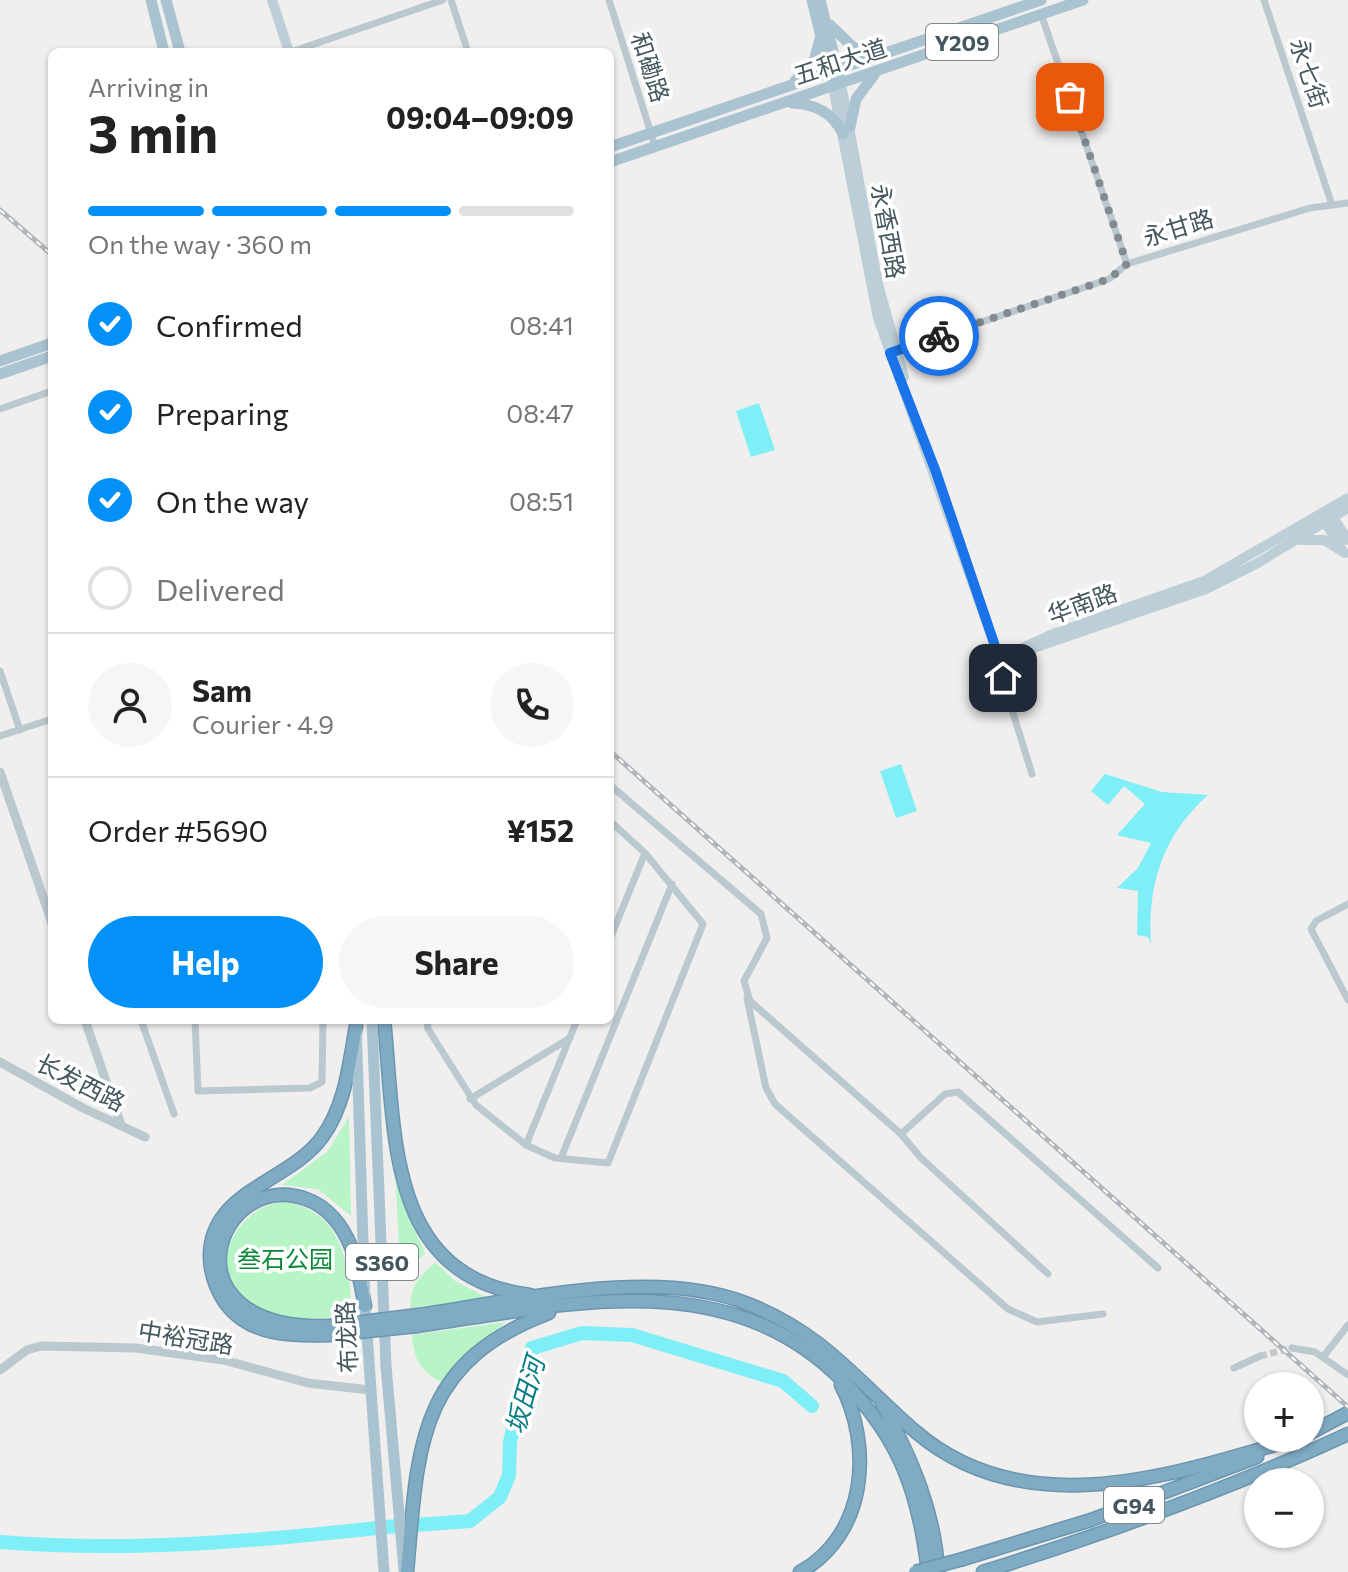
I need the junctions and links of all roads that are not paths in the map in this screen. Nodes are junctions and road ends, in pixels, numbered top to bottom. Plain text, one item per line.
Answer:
1 (151, 0) edge
2 (166, 0) edge
3 (272, 0) edge
4 (443, 0) edge
5 (451, 0) edge
6 (609, 0) edge
7 (812, 0) edge
8 (820, 0) edge
9 (1041, 0) edge
10 (1083, 0) edge
11 (1264, 0) edge
12 (1041, 14) junction
13 (824, 15) junction
14 (820, 30) junction
15 (163, 48) edge
16 (179, 48) edge
17 (289, 48) edge
18 (302, 48) edge
19 (467, 48) edge
20 (892, 51) junction
21 (897, 65) junction
22 (883, 70) junction
23 (834, 71) junction
24 (837, 85) junction
25 (780, 89) junction
26 (780, 103) junction
27 (846, 130) junction
28 (651, 132) junction
29 (614, 146) edge
30 (655, 146) junction
31 (614, 161) edge
32 (1348, 203) edge
33 (1332, 205) junction
34 (1127, 264) junction
35 (48, 344) edge
36 (894, 351) junction
37 (48, 357) edge
38 (0, 361) edge
39 (0, 374) edge
40 (48, 392) edge
41 (0, 409) edge
42 (1348, 498) edge
43 (1348, 508) edge
44 (1326, 517) junction
45 (1348, 540) edge
46 (1294, 541) junction
47 (1346, 556) edge
48 (998, 659) junction
49 (0, 671) edge
50 (1008, 697) joint
51 (48, 720) edge
52 (20, 730) junction
53 (0, 736) edge
54 (0, 772) edge
55 (1032, 774) dead end
56 (614, 788) edge
57 (614, 825) edge
58 (645, 853) junction
59 (672, 884) junction
60 (1348, 904) edge
61 (48, 911) edge
62 (614, 929) edge
63 (745, 992) junction
64 (1348, 1000) edge
65 (86, 1024) edge
66 (142, 1024) edge
67 (195, 1024) edge
68 (323, 1024) edge
69 (356, 1024) edge
70 (356, 1024) edge
71 (372, 1024) edge
72 (384, 1024) edge
73 (427, 1024) edge
74 (575, 1024) edge
75 (570, 1038) junction
76 (0, 1062) edge
77 (470, 1099) junction
78 (174, 1114) dead end
79 (121, 1125) junction
80 (901, 1134) junction
81 (145, 1137) dead end
82 (526, 1145) junction
83 (561, 1158) junction
84 (1158, 1268) dead end
85 (1048, 1274) dead end
86 (545, 1297) junction
87 (365, 1306) junction
88 (568, 1306) junction
89 (1103, 1314) dead end
90 (417, 1321) junction
91 (1348, 1325) edge
92 (329, 1330) junction
93 (1292, 1348) tunnel mouth
94 (1260, 1356) tunnel mouth
95 (1323, 1357) junction
96 (1234, 1368) dead end
97 (0, 1370) edge
98 (833, 1371) junction
99 (1348, 1375) edge
100 (370, 1390) junction
101 (874, 1391) junction
102 (1348, 1413) edge
103 (1324, 1426) edge
104 (1348, 1434) edge
105 (1251, 1452) edge
106 (1267, 1452) edge
107 (384, 1572) edge
108 (405, 1572) edge
109 (800, 1572) edge
110 (915, 1572) edge
111 (928, 1572) edge
112 (938, 1572) edge
113 (983, 1572) edge

1 - 15 main road
2 - 16 main road
3 - 17 main road
4 - 18 street
5 - 19 street
6 - 28 street, 和磡路
7 - 14 main road
8 - 13 main road
9 - 20 main road, 五和大道 / Y209
10 - 12 main road, 五和大道 / Y209
11 - 33 street, 永七街
12 - 21 main road, 五和大道 / Y209
12 - 34 street
13 - 20 main road
13 - 23 main road
14 - 23 main road
14 - 25 main road
20 - 21 main road
20 - 23 main road, 五和大道 / Y209
21 - 22 main road, 五和大道 / Y209
22 - 24 main road, 五和大道 / Y209
22 - 27 main road
23 - 24 main road
23 - 25 main road, 五和大道 / Y209
24 - 26 main road, 五和大道 / Y209
24 - 27 main road, 永香西路
25 - 26 main road
25 - 28 main road, 五和大道 / Y209
26 - 27 main road
26 - 30 main road, 五和大道 / Y209
27 - 36 main road, 永香西路
28 - 29 main road, 五和大道 / Y209
28 - 30 street, 和磡路
30 - 31 main road, 五和大道 / Y209
32 - 33 street, 永甘路
33 - 34 street, 永甘路
34 - 36 street, 永甘路
35 - 38 main road
36 - 48 main road, 永香西路
37 - 39 main road
40 - 41 street
42 - 44 main road, 华南路
43 - 44 main road, 华南路
44 - 45 main road
44 - 46 main road, 华南路
44 - 47 main road
44 - 48 main road, 华南路
46 - 47 main road
46 - 48 main road, 华南路
48 - 50 main road, 永香西路
49 - 52 street
50 - 55 street
51 - 52 street
52 - 53 street
54 - 61 street
56 - 63 street
57 - 58 street
58 - 59 street
58 - 62 street
59 - 83 street
59 - 83 street
60 - 64 street
63 - 80 street
63 - 89 street
65 - 79 street
66 - 78 street
67 - 68 street
69 - 87 main road, 布龙路 / S360
70 - 92 highway
71 - 108 main road, 布龙路 / S360
72 - 86 highway
73 - 77 street
74 - 75 street
75 - 77 street
75 - 82 street
76 - 79 street, 长发西路
77 - 82 street
79 - 81 street, 长发西路
80 - 84 street
80 - 85 street
82 - 83 street
86 - 90 highway
86 - 101 highway
87 - 92 highway
87 - 100 main road, 布龙路 / S360
88 - 90 highway
88 - 98 highway
88 - 108 highway
90 - 92 highway, bridge
91 - 95 street
93 - 95 street
94 - 96 street
95 - 99 street
97 - 100 street, 中裕冠路
98 - 109 highway
98 - 111 highway
100 - 107 main road, 布龙路 / S360
101 - 105 highway
101 - 112 highway
102 - 103 highway
104 - 113 highway, G94
106 - 110 highway, G94, bridge

